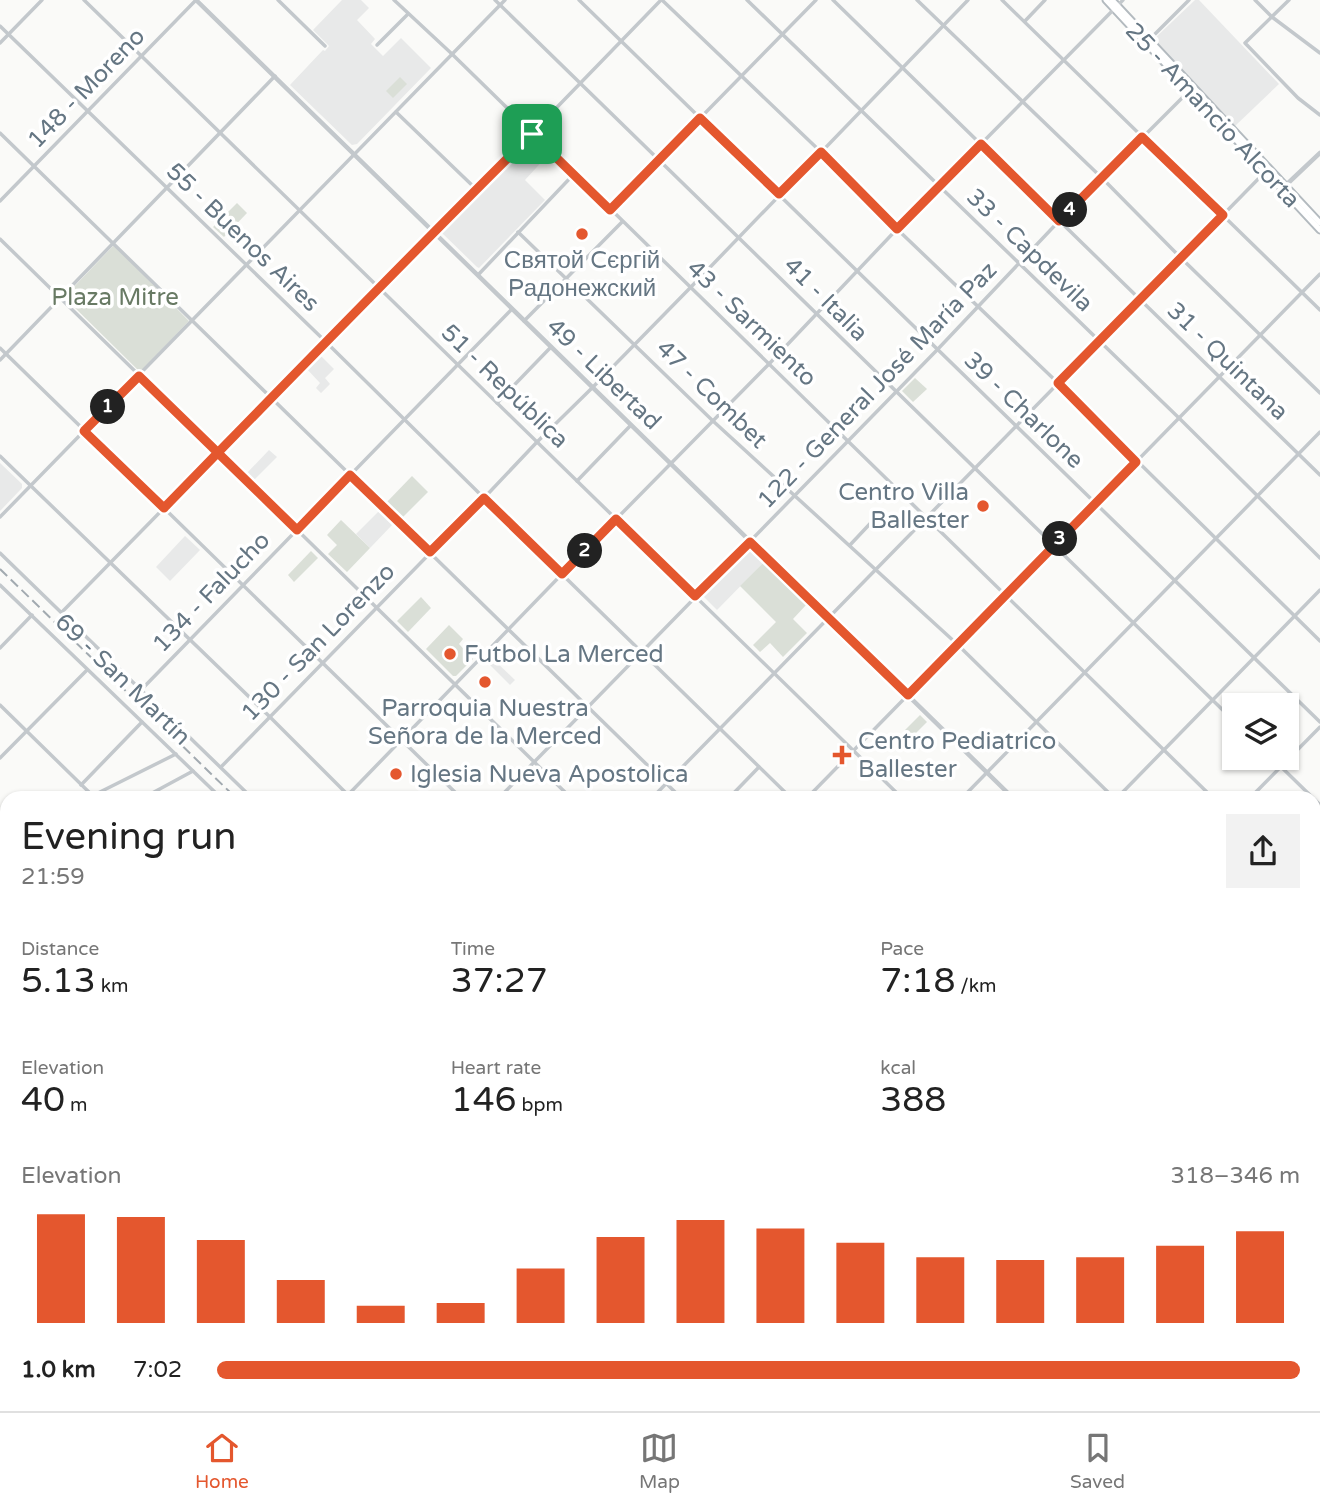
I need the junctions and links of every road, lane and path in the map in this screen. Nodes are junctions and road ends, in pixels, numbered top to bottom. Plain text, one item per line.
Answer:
1 (42, 0) edge
2 (84, 0) edge
3 (196, 0) edge
4 (278, 0) edge
5 (394, 0) edge
6 (495, 0) edge
7 (505, 0) edge
8 (579, 0) edge
9 (662, 0) edge
10 (747, 0) edge
11 (816, 0) edge
12 (833, 0) edge
13 (917, 0) edge
14 (968, 0) edge
15 (1002, 0) edge
16 (1045, 0) edge
17 (1106, 0) edge
18 (1112, 0) edge
19 (1123, 0) edge
20 (1189, 0) edge
21 (1255, 0) edge
22 (1289, 0) edge
23 (500, 5) junction
24 (1116, 7) junction
25 (408, 13) junction
26 (1272, 17) junction
27 (1024, 22) junction
28 (942, 25) junction
29 (0, 26) edge
30 (9, 34) junction
31 (782, 34) junction
32 (621, 41) junction
33 (1148, 41) junction
34 (0, 43) edge
35 (377, 45) dead end
36 (325, 46) dead end
37 (1320, 53) edge
38 (452, 54) junction
39 (142, 56) junction
40 (1063, 60) junction
41 (902, 68) junction
42 (275, 76) junction
43 (742, 76) junction
44 (579, 83) junction
45 (1192, 88) junction
46 (1022, 102) junction
47 (862, 110) junction
48 (88, 111) junction
49 (396, 112) junction
50 (1320, 115) edge
51 (700, 118) junction
52 (0, 133) edge
53 (220, 133) junction
54 (532, 134) junction
55 (1142, 137) junction
56 (981, 144) junction
57 (821, 152) junction
58 (1320, 153) edge
59 (354, 155) junction
60 (659, 160) junction
61 (34, 166) junction
62 (1267, 170) junction
63 (574, 175) junction
64 (1102, 178) junction
65 (939, 187) junction
66 (167, 188) junction
67 (1283, 188) junction
68 (476, 189) junction
69 (779, 194) junction
70 (0, 201) edge
71 (300, 210) junction
72 (610, 210) junction
73 (1223, 215) junction
74 (1059, 221) junction
75 (622, 222) junction
76 (1320, 223) edge
77 (897, 229) junction
78 (1320, 230) edge
79 (434, 232) junction
80 (519, 232) junction
81 (739, 237) junction
82 (0, 239) edge
83 (113, 243) junction
84 (1181, 258) junction
85 (1019, 264) junction
86 (246, 265) junction
87 (856, 271) junction
88 (1320, 274) edge
89 (478, 275) junction
90 (567, 278) junction
91 (380, 288) junction
92 (690, 288) junction
93 (1302, 292) junction
94 (60, 299) junction
95 (1140, 300) junction
96 (977, 307) junction
97 (512, 309) junction
98 (1320, 310) edge
99 (817, 314) junction
100 (192, 320) junction
101 (524, 321) junction
102 (1261, 334) junction
103 (326, 342) junction
104 (1099, 342) junction
105 (634, 344) junction
106 (551, 347) junction
107 (0, 348) edge
108 (937, 350) junction
109 (6, 354) junction
110 (0, 360) edge
111 (769, 364) junction
112 (458, 365) junction
113 (139, 376) junction
114 (1218, 377) junction
115 (1058, 383) junction
116 (593, 388) junction
117 (895, 392) junction
118 (1320, 393) edge
119 (273, 397) junction
120 (497, 403) junction
121 (1179, 418) junction
122 (404, 420) junction
123 (713, 421) junction
124 (631, 425) junction
125 (1016, 426) junction
126 (84, 431) junction
127 (1320, 432) edge
128 (848, 441) junction
129 (537, 442) junction
130 (218, 453) junction
131 (1298, 454) junction
132 (0, 456) edge
133 (1136, 462) junction
134 (670, 464) junction
135 (974, 469) junction
136 (350, 475) junction
137 (1320, 475) edge
138 (577, 481) junction
139 (31, 485) junction
140 (795, 496) junction
141 (1257, 497) junction
142 (484, 498) junction
143 (1095, 504) junction
144 (164, 508) junction
145 (881, 512) dead end
146 (0, 517) edge
147 (926, 518) junction
148 (616, 519) junction
149 (297, 530) junction
150 (1216, 539) junction
151 (750, 542) junction
152 (850, 545) junction
153 (1054, 546) junction
154 (430, 552) junction
155 (0, 553) edge
156 (1320, 558) edge
157 (110, 563) junction
158 (876, 569) junction
159 (562, 574) junction
160 (1175, 581) junction
161 (0, 585) edge
162 (243, 585) junction
163 (1320, 590) edge
164 (1005, 595) junction
165 (695, 596) junction
166 (376, 607) junction
167 (62, 612) junction
168 (32, 615) junction
169 (1295, 617) junction
170 (828, 618) junction
171 (1133, 623) junction
172 (509, 629) junction
173 (190, 640) junction
174 (1320, 641) edge
175 (957, 645) junction
176 (0, 648) edge
177 (641, 652) junction
178 (1253, 657) junction
179 (322, 662) junction
180 (87, 670) junction
181 (1084, 672) junction
182 (775, 674) junction
183 (455, 684) junction
184 (141, 690) junction
185 (908, 695) junction
186 (1213, 700) junction
187 (0, 705) edge
188 (588, 706) junction
189 (1222, 709) edge
190 (270, 717) junction
191 (1036, 721) junction
192 (142, 722) junction
193 (1320, 725) edge
194 (720, 729) junction
195 (26, 731) junction
196 (401, 740) junction
197 (1299, 748) edge
198 (1164, 750) junction
199 (854, 751) junction
200 (176, 754) junction
201 (0, 758) edge
202 (534, 762) junction
203 (221, 767) junction
204 (758, 767) junction
205 (1278, 770) edge
206 (1284, 770) edge
207 (193, 771) junction
208 (987, 773) junction
209 (666, 783) junction
210 (81, 785) junction
211 (86, 791) edge
212 (104, 791) edge
213 (156, 791) edge
214 (214, 791) edge
215 (245, 791) edge
216 (342, 791) edge
217 (354, 791) edge
218 (454, 791) edge
219 (506, 791) edge
220 (564, 791) edge
221 (659, 791) edge
222 (674, 791) edge
223 (736, 791) edge
224 (784, 791) edge
225 (814, 791) edge
226 (895, 791) edge
227 (969, 791) edge
228 (1006, 791) edge
229 (1108, 791) edge
230 (1122, 791) edge
231 (1206, 791) edge
232 (1257, 791) edge
233 (1306, 791) edge

1 - 30 street
2 - 39 street, 51 - República
3 - 39 street, 148 - Moreno
3 - 42 street, 49 - Libertad
4 - 36 street
5 - 25 street, 43 - Sarmiento
6 - 23 street, 41 - Italia
7 - 23 street
8 - 32 street, 39 - Charlone
9 - 32 street
9 - 43 street
10 - 31 street, 33 - Capdevila
11 - 31 street
12 - 41 street, 31 - Quintana
13 - 28 street
14 - 28 street, 130 - San Lorenzo
15 - 27 street
16 - 27 street
17 - 24 main road, 25 - Amancio Alcorta
18 - 24 main road
19 - 24 street
20 - 33 street
21 - 26 street
22 - 26 street
23 - 38 street
23 - 44 street, 41 - Italia
24 - 33 main road
24 - 40 street
25 - 35 street
25 - 38 street, 43 - Sarmiento
26 - 37 street
26 - 50 street
27 - 40 street
28 - 41 street, 130 - San Lorenzo
28 - 46 street
29 - 30 street, 55 - Buenos Aires
30 - 34 street
30 - 48 street, 55 - Buenos Aires
31 - 43 street
31 - 47 street, 33 - Capdevila
32 - 44 street
32 - 51 street, 39 - Charlone
33 - 45 main road
38 - 49 street
38 - 54 street, 43 - Sarmiento
39 - 48 street, 148 - Moreno
39 - 53 street, 51 - República
40 - 46 street
40 - 55 street
41 - 47 street, 130 - San Lorenzo
41 - 56 street, 31 - Quintana
42 - 53 street
42 - 59 street, 49 - Libertad
43 - 51 street
43 - 57 street
44 - 54 street
44 - 60 street, 41 - Italia
45 - 55 street, 122 - General José María Paz
45 - 62 main road
46 - 56 street
46 - 64 street
47 - 57 street, 130 - San Lorenzo
47 - 65 street, 33 - Capdevila
48 - 61 street, 148 - Moreno
48 - 66 street, 55 - Buenos Aires
49 - 59 street
49 - 68 street
51 - 60 street
51 - 69 street, 39 - Charlone
52 - 61 street
53 - 66 street
53 - 71 street, 51 - República
54 - 63 street, 43 - Sarmiento
54 - 68 street
55 - 64 street, 122 - General José María Paz
55 - 73 street
56 - 65 street
56 - 74 street, 31 - Quintana
57 - 69 street, 130 - San Lorenzo
57 - 77 street
58 - 67 street
59 - 71 street
59 - 79 street, 49 - Libertad
60 - 72 street
60 - 81 street, 41 - Italia
61 - 70 street, 148 - Moreno
61 - 83 street
62 - 67 main road
62 - 73 street
63 - 72 street, 43 - Sarmiento
63 - 80 street
64 - 74 street, 122 - General José María Paz
64 - 84 street
65 - 77 street
65 - 85 street, 33 - Capdevila
66 - 83 street
66 - 86 street, 55 - Buenos Aires
67 - 76 main road
67 - 78 main road, 25 - Amancio Alcorta
68 - 79 street
69 - 81 street, 130 - San Lorenzo
69 - 87 street, 39 - Charlone
71 - 86 street
71 - 91 street, 51 - República
72 - 75 street, 43 - Sarmiento
73 - 84 street
73 - 93 street
74 - 85 street, 122 - General José María Paz
74 - 95 street, 31 - Quintana
75 - 90 street
75 - 92 street, 43 - Sarmiento
77 - 87 street
77 - 96 street
79 - 89 street, 49 - Libertad
79 - 91 street
80 - 89 street
80 - 90 street, 47 - Combet
81 - 92 street, 130 - San Lorenzo
81 - 99 street, 41 - Italia
82 - 94 street
83 - 94 street
83 - 100 street
84 - 95 street
84 - 102 street
85 - 96 street, 122 - General José María Paz
85 - 104 street, 33 - Capdevila
86 - 100 street
86 - 103 street, 55 - Buenos Aires
87 - 99 street
87 - 108 street, 39 - Charlone
88 - 93 street
89 - 97 street, 49 - Libertad
90 - 101 street
90 - 105 street, 47 - Combet
91 - 103 street
91 - 112 street, 51 - República
92 - 105 street, 130 - San Lorenzo
92 - 111 street, 43 - Sarmiento
93 - 98 street
93 - 102 street
94 - 109 street
94 - 113 street
95 - 104 street
95 - 114 street, 31 - Quintana
96 - 108 street, 122 - General José María Paz
96 - 115 street
97 - 101 street, 49 - Libertad
97 - 112 street, 134 - Falucho
99 - 111 street
99 - 117 street, 41 - Italia
100 - 113 street
100 - 119 street
101 - 106 street, 49 - Libertad
102 - 114 street
102 - 118 street
103 - 119 street
103 - 122 street, 55 - Buenos Aires
104 - 115 street
104 - 121 street, 33 - Capdevila
105 - 116 street, 130 - San Lorenzo
105 - 123 street, 47 - Combet
106 - 116 street, 49 - Libertad
106 - 120 street
107 - 109 street
108 - 117 street, 122 - General José María Paz
108 - 125 street, 39 - Charlone
109 - 110 street
109 - 126 street
111 - 123 street
111 - 128 street, 43 - Sarmiento
112 - 120 street, 51 - República
112 - 122 street, 134 - Falucho
113 - 126 street
113 - 130 street
114 - 121 street
114 - 131 street, 31 - Quintana
115 - 125 street
115 - 133 street
116 - 124 street, 49 - Libertad
116 - 129 street, 130 - San Lorenzo
117 - 128 street, 122 - General José María Paz
117 - 135 street, 41 - Italia
119 - 130 street
119 - 136 street
120 - 129 street, 51 - República
121 - 133 street
121 - 141 street, 33 - Capdevila
122 - 136 street, 134 - Falucho
122 - 142 street, 55 - Buenos Aires
123 - 134 street
123 - 140 street, 47 - Combet
124 - 134 street, 49 - Libertad
124 - 138 street
125 - 135 street
125 - 143 street, 39 - Charlone
126 - 139 street
126 - 144 street
127 - 131 street
128 - 140 street, 122 - General José María Paz
128 - 147 street, 43 - Sarmiento
129 - 138 street, 51 - República
129 - 142 street, 130 - San Lorenzo
130 - 144 street
130 - 149 street
131 - 137 street, 31 - Quintana
131 - 141 street
132 - 139 street
133 - 143 street
133 - 150 street
134 - 148 street
134 - 151 street, 49 - Libertad
135 - 147 street
135 - 153 street, 41 - Italia
136 - 149 street, 134 - Falucho
136 - 154 street
138 - 148 street, 51 - República
139 - 146 street
139 - 157 street
140 - 151 street, 122 - General José María Paz
140 - 152 street, 47 - Combet
141 - 150 street
141 - 156 street, 33 - Capdevila
142 - 154 street, 130 - San Lorenzo
142 - 159 street, 55 - Buenos Aires
143 - 153 street
143 - 160 street, 39 - Charlone
144 - 157 street
144 - 162 street
145 - 152 street
147 - 158 street
147 - 164 street, 43 - Sarmiento
148 - 159 street
148 - 165 street, 51 - República
149 - 162 street, 134 - Falucho
149 - 166 street
150 - 160 street
150 - 169 street
151 - 165 street, 122 - General José María Paz
151 - 170 street, 49 - Libertad
152 - 158 street, 47 - Combet
153 - 164 street
153 - 171 street, 41 - Italia
154 - 166 street, 130 - San Lorenzo
154 - 172 street
155 - 167 street
157 - 167 street
157 - 173 street
158 - 170 street
158 - 175 street, 47 - Combet
159 - 172 street
159 - 177 street, 55 - Buenos Aires
160 - 171 street
160 - 178 street, 39 - Charlone
161 - 168 street, 69 - San Martín
162 - 173 street, 134 - Falucho
162 - 179 street
163 - 169 street
164 - 175 street
164 - 181 street, 43 - Sarmiento
165 - 177 street, 122 - General José María Paz
165 - 182 street, 51 - República
166 - 179 street, 130 - San Lorenzo
166 - 183 street
167 - 184 street
168 - 176 street
168 - 180 street, 69 - San Martín
169 - 174 street
169 - 178 street
170 - 182 street
170 - 185 street, 49 - Libertad
171 - 181 street
171 - 186 street, 41 - Italia
172 - 183 street
172 - 188 street
173 - 184 street, 134 - Falucho
173 - 190 street
175 - 185 street
175 - 191 street, 47 - Combet
177 - 188 street, 122 - General José María Paz
177 - 194 street, 55 - Buenos Aires
178 - 186 street
178 - 193 street, 39 - Charlone
179 - 190 street, 130 - San Lorenzo
179 - 196 street
180 - 192 street, 69 - San Martín
180 - 195 street
181 - 191 street
181 - 198 street, 43 - Sarmiento
182 - 194 street
182 - 199 street, 51 - República
183 - 196 street
183 - 202 street
184 - 203 street
185 - 199 street
185 - 208 street, 49 - Libertad
186 - 189 street, 41 - Italia
186 - 198 street
187 - 195 street
188 - 202 street, 122 - General José María Paz
188 - 209 street
190 - 203 street, 130 - San Lorenzo
190 - 216 street
191 - 208 street
191 - 229 street, 47 - Combet
192 - 200 street, 69 - San Martín
192 - 210 street
193 - 197 street
194 - 204 street, 55 - Buenos Aires
194 - 209 street
195 - 201 street
195 - 210 street
196 - 217 street
196 - 218 street
198 - 230 street
198 - 231 street, 43 - Sarmiento
199 - 225 street
199 - 226 street, 51 - República
200 - 207 street, 69 - San Martín
200 - 212 street
202 - 219 street, 122 - General José María Paz
202 - 220 street
203 - 215 street
204 - 223 street
204 - 224 street, 55 - Buenos Aires
205 - 232 street
206 - 233 street
207 - 213 street
207 - 214 street, 69 - San Martín
208 - 227 street
208 - 228 street, 49 - Libertad
209 - 221 street
209 - 222 street
210 - 211 street

